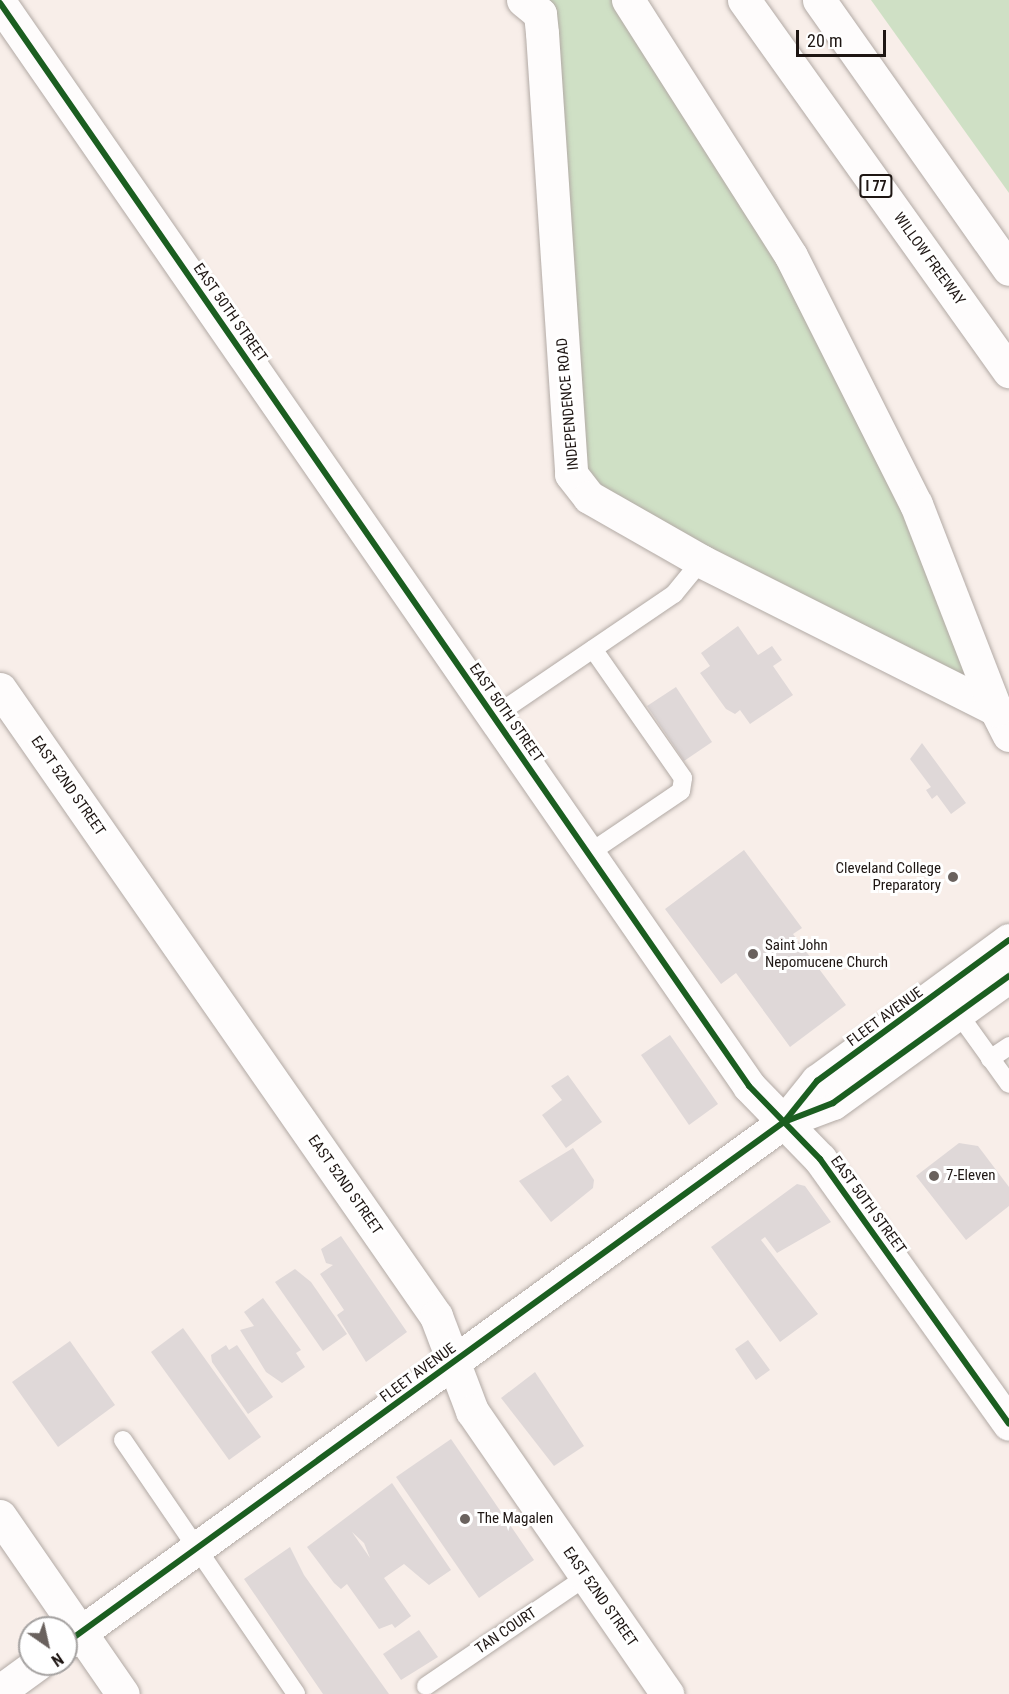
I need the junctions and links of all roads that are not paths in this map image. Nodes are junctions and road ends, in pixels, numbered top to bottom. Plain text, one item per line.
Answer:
1 (523, 0) edge
2 (628, 0) edge
3 (744, 0) edge
4 (819, 0) edge
5 (0, 3) edge
6 (1009, 269) edge
7 (1009, 371) edge
8 (701, 561) junction
9 (593, 649) junction
10 (0, 689) edge
11 (494, 717) junction
12 (1005, 720) edge
13 (588, 854) junction
14 (1009, 940) edge
15 (1009, 976) edge
16 (958, 1013) junction
17 (1009, 1046) edge
18 (990, 1059) junction
19 (1009, 1084) edge
20 (784, 1122) junction
21 (453, 1362) junction
22 (1009, 1424) edge
23 (123, 1440) dead end
24 (0, 1516) edge
25 (198, 1547) junction
26 (586, 1577) junction
27 (60, 1616) edge
28 (78, 1634) edge
29 (78, 1644) edge
30 (21, 1676) edge
31 (426, 1686) dead end
32 (0, 1691) edge
33 (123, 1694) edge
34 (296, 1694) edge
35 (668, 1694) edge

1 - 8 main road, INDEPENDENCE ROAD
2 - 12 main road
3 - 7 main road, WILLOW FREEWAY / I 77
4 - 6 main road
5 - 11 main road, EAST 50TH STREET
8 - 9 lane
8 - 12 main road, INDEPENDENCE ROAD
9 - 11 lane
9 - 13 lane
10 - 21 main road, EAST 52ND STREET
11 - 13 main road, EAST 50TH STREET
13 - 20 main road, EAST 50TH STREET
14 - 20 main road, FLEET AVENUE
15 - 16 main road, FLEET AVENUE
16 - 18 lane
16 - 20 main road, FLEET AVENUE
17 - 18 lane
18 - 19 lane
20 - 21 main road, FLEET AVENUE
20 - 22 main road, EAST 50TH STREET
21 - 25 main road, FLEET AVENUE
21 - 26 main road, EAST 52ND STREET
23 - 25 lane
24 - 27 main road
25 - 28 main road, FLEET AVENUE
25 - 34 lane
26 - 31 lane, TAN COURT
26 - 35 main road, EAST 52ND STREET
29 - 33 main road
30 - 32 main road

